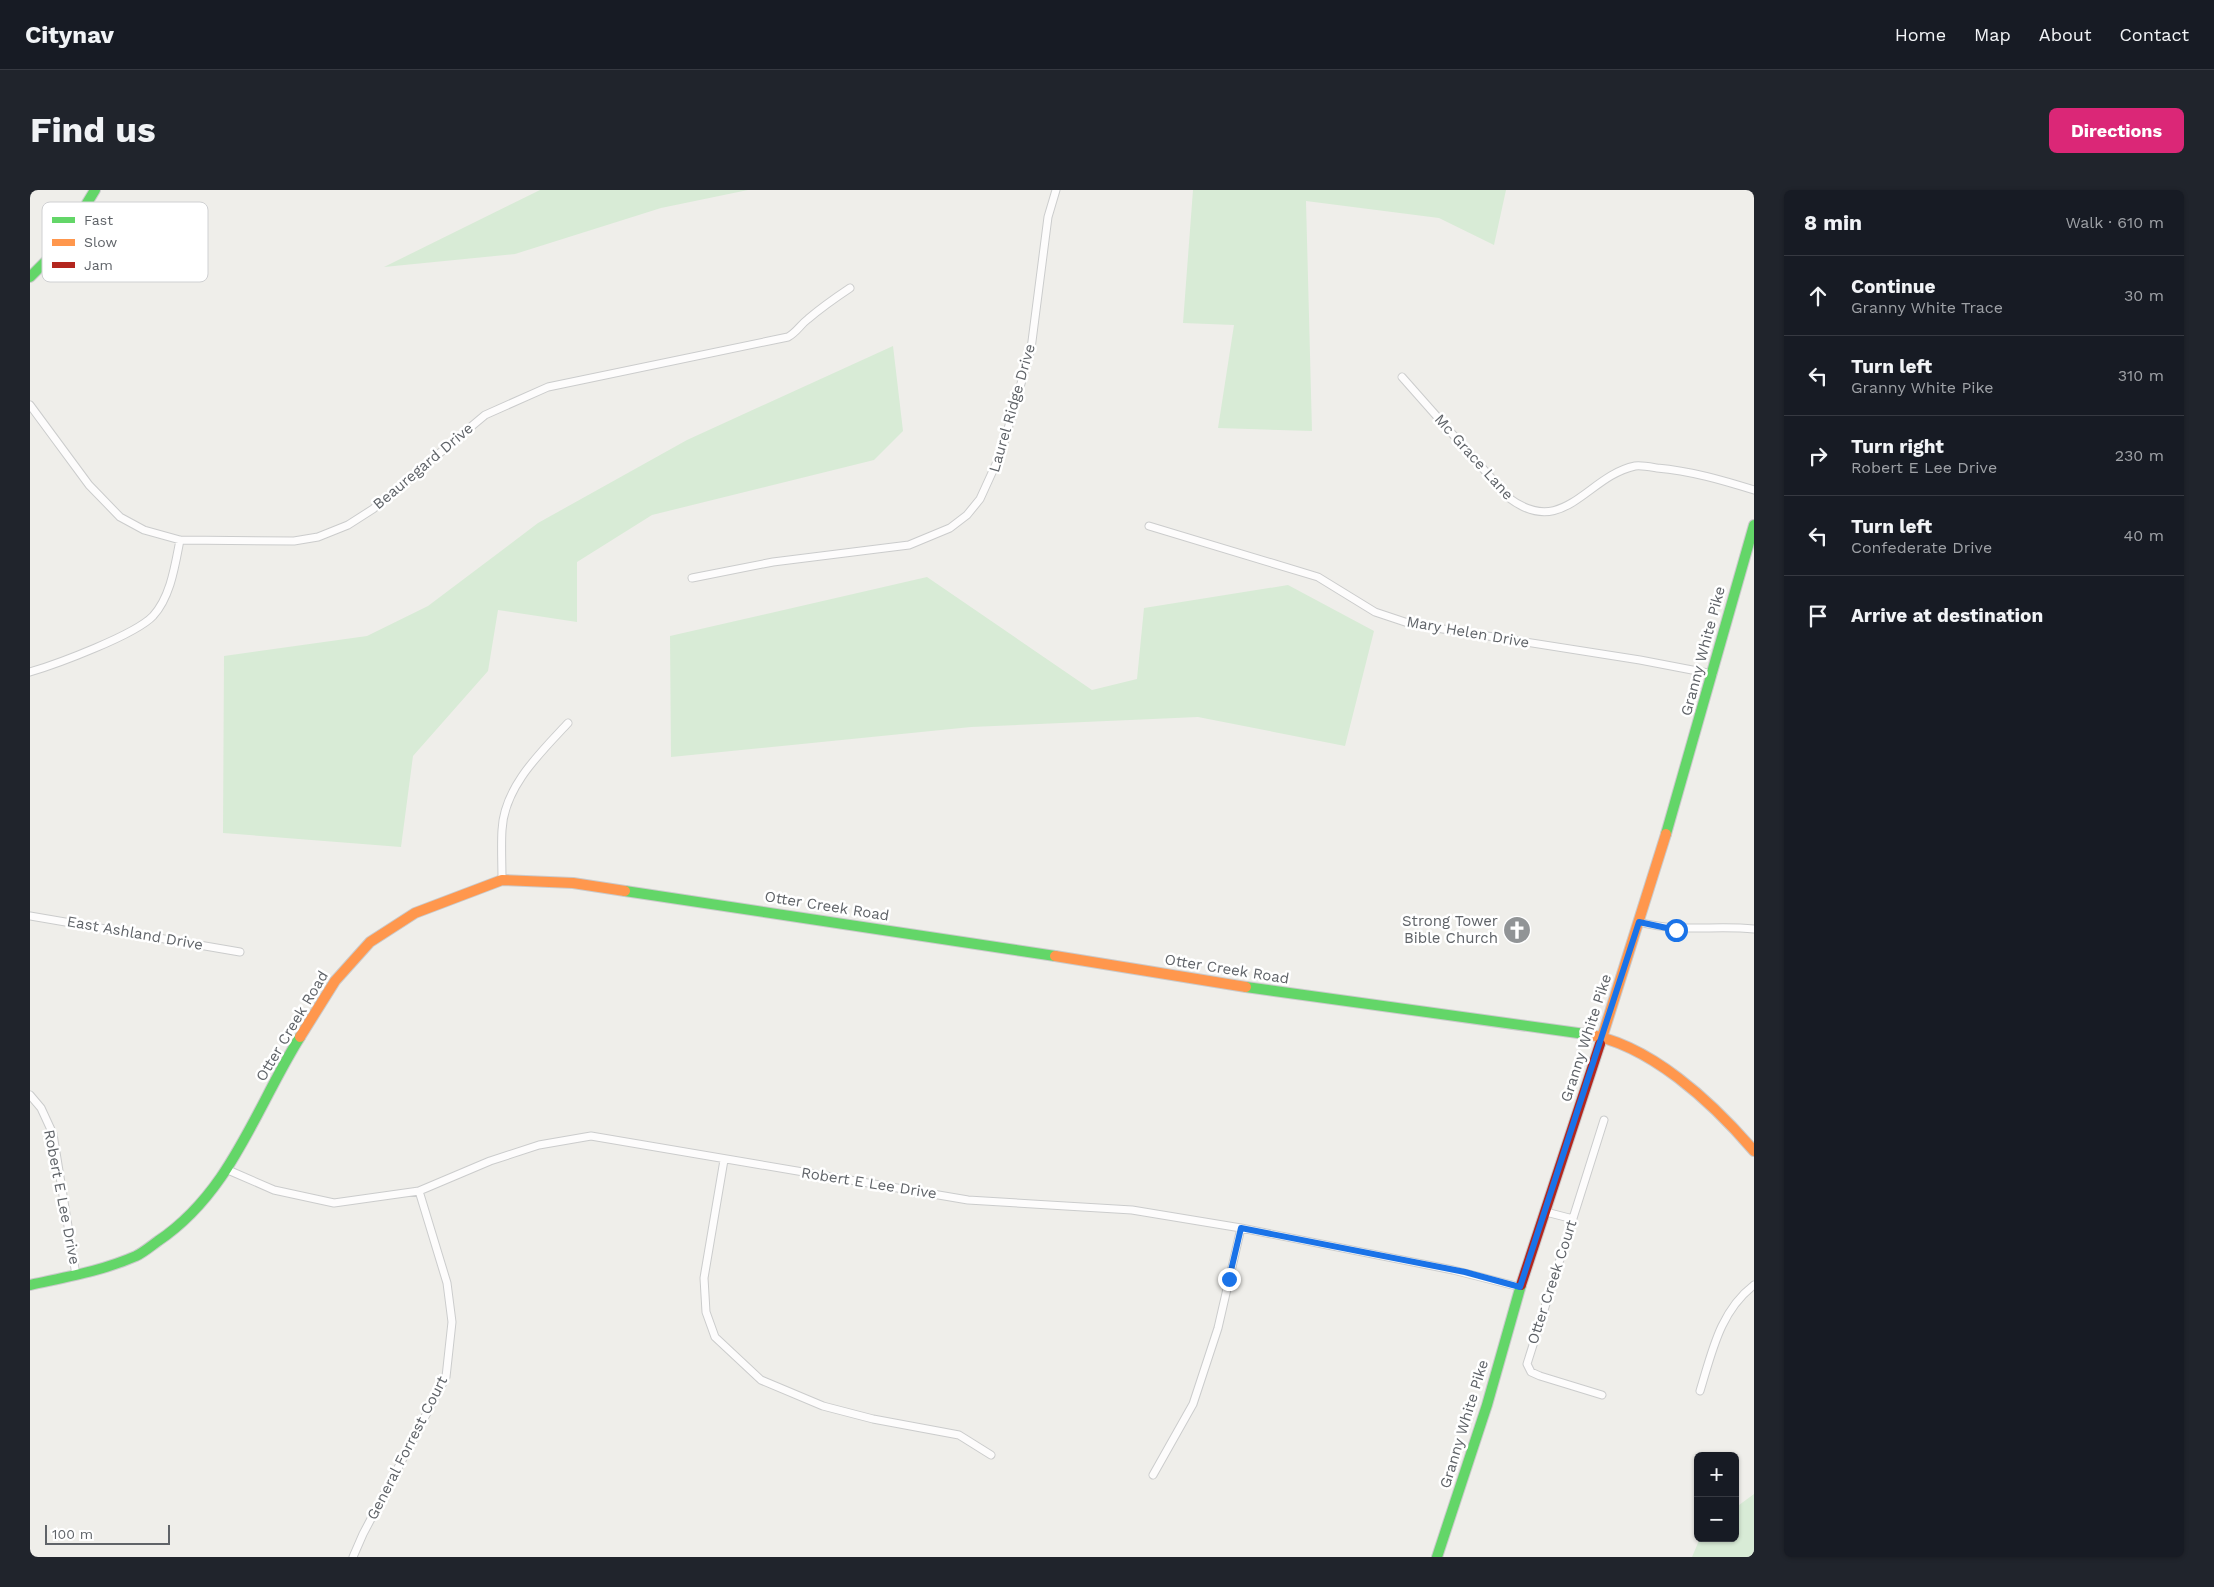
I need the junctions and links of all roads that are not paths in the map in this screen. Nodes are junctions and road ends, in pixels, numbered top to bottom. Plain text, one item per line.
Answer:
1 (95, 190) edge
2 (1056, 190) edge
3 (88, 202) edge
4 (42, 265) edge
5 (30, 277) edge
6 (850, 288) dead end
7 (1402, 377) dead end
8 (30, 405) edge
9 (1754, 490) edge
10 (1754, 525) edge
11 (1149, 526) dead end
12 (180, 540) junction
13 (692, 578) dead end
14 (30, 672) edge
15 (1713, 674) junction
16 (568, 723) dead end
17 (502, 880) junction
18 (30, 916) edge
19 (1639, 922) junction
20 (1754, 928) edge
21 (240, 952) dead end
22 (1602, 1038) junction
23 (30, 1095) edge
24 (1604, 1120) dead end
25 (1754, 1151) edge
26 (724, 1160) junction
27 (228, 1170) junction
28 (419, 1191) junction
29 (1546, 1212) junction
30 (1573, 1219) junction
31 (1241, 1228) junction
32 (76, 1275) junction
33 (30, 1285) edge
34 (1754, 1285) edge
35 (1520, 1287) junction
36 (1700, 1391) dead end
37 (1602, 1395) dead end
38 (991, 1455) dead end
39 (1153, 1475) dead end
40 (354, 1557) edge
41 (1437, 1557) edge

1 - 3 street
2 - 13 street, Laurel Ridge Drive
4 - 5 street
6 - 12 street, Beauregard Drive
7 - 9 street, Mc Grace Lane
8 - 12 street, Beauregard Drive
10 - 15 street, Granny White Pike
11 - 15 street, Mary Helen Drive
12 - 14 street
15 - 19 street, Granny White Pike
16 - 17 street
17 - 22 street, Otter Creek Road
17 - 27 street, Otter Creek Road
18 - 21 street, East Ashland Drive
19 - 20 street
19 - 22 street, Granny White Pike
22 - 25 street, Otter Creek Road
22 - 29 street, Granny White Pike
23 - 32 street, Robert E Lee Drive
24 - 30 street, Otter Creek Court
26 - 28 street, Robert E Lee Drive
26 - 31 street, Robert E Lee Drive
26 - 38 street
27 - 28 street, Robert E Lee Drive
27 - 32 street, Otter Creek Road
28 - 40 street, General Forrest Court
29 - 30 street
29 - 35 street, Granny White Pike
30 - 37 street, Otter Creek Court
31 - 35 street, Robert E Lee Drive
31 - 39 street
32 - 33 street, Otter Creek Road
34 - 36 street
35 - 41 street, Granny White Pike

